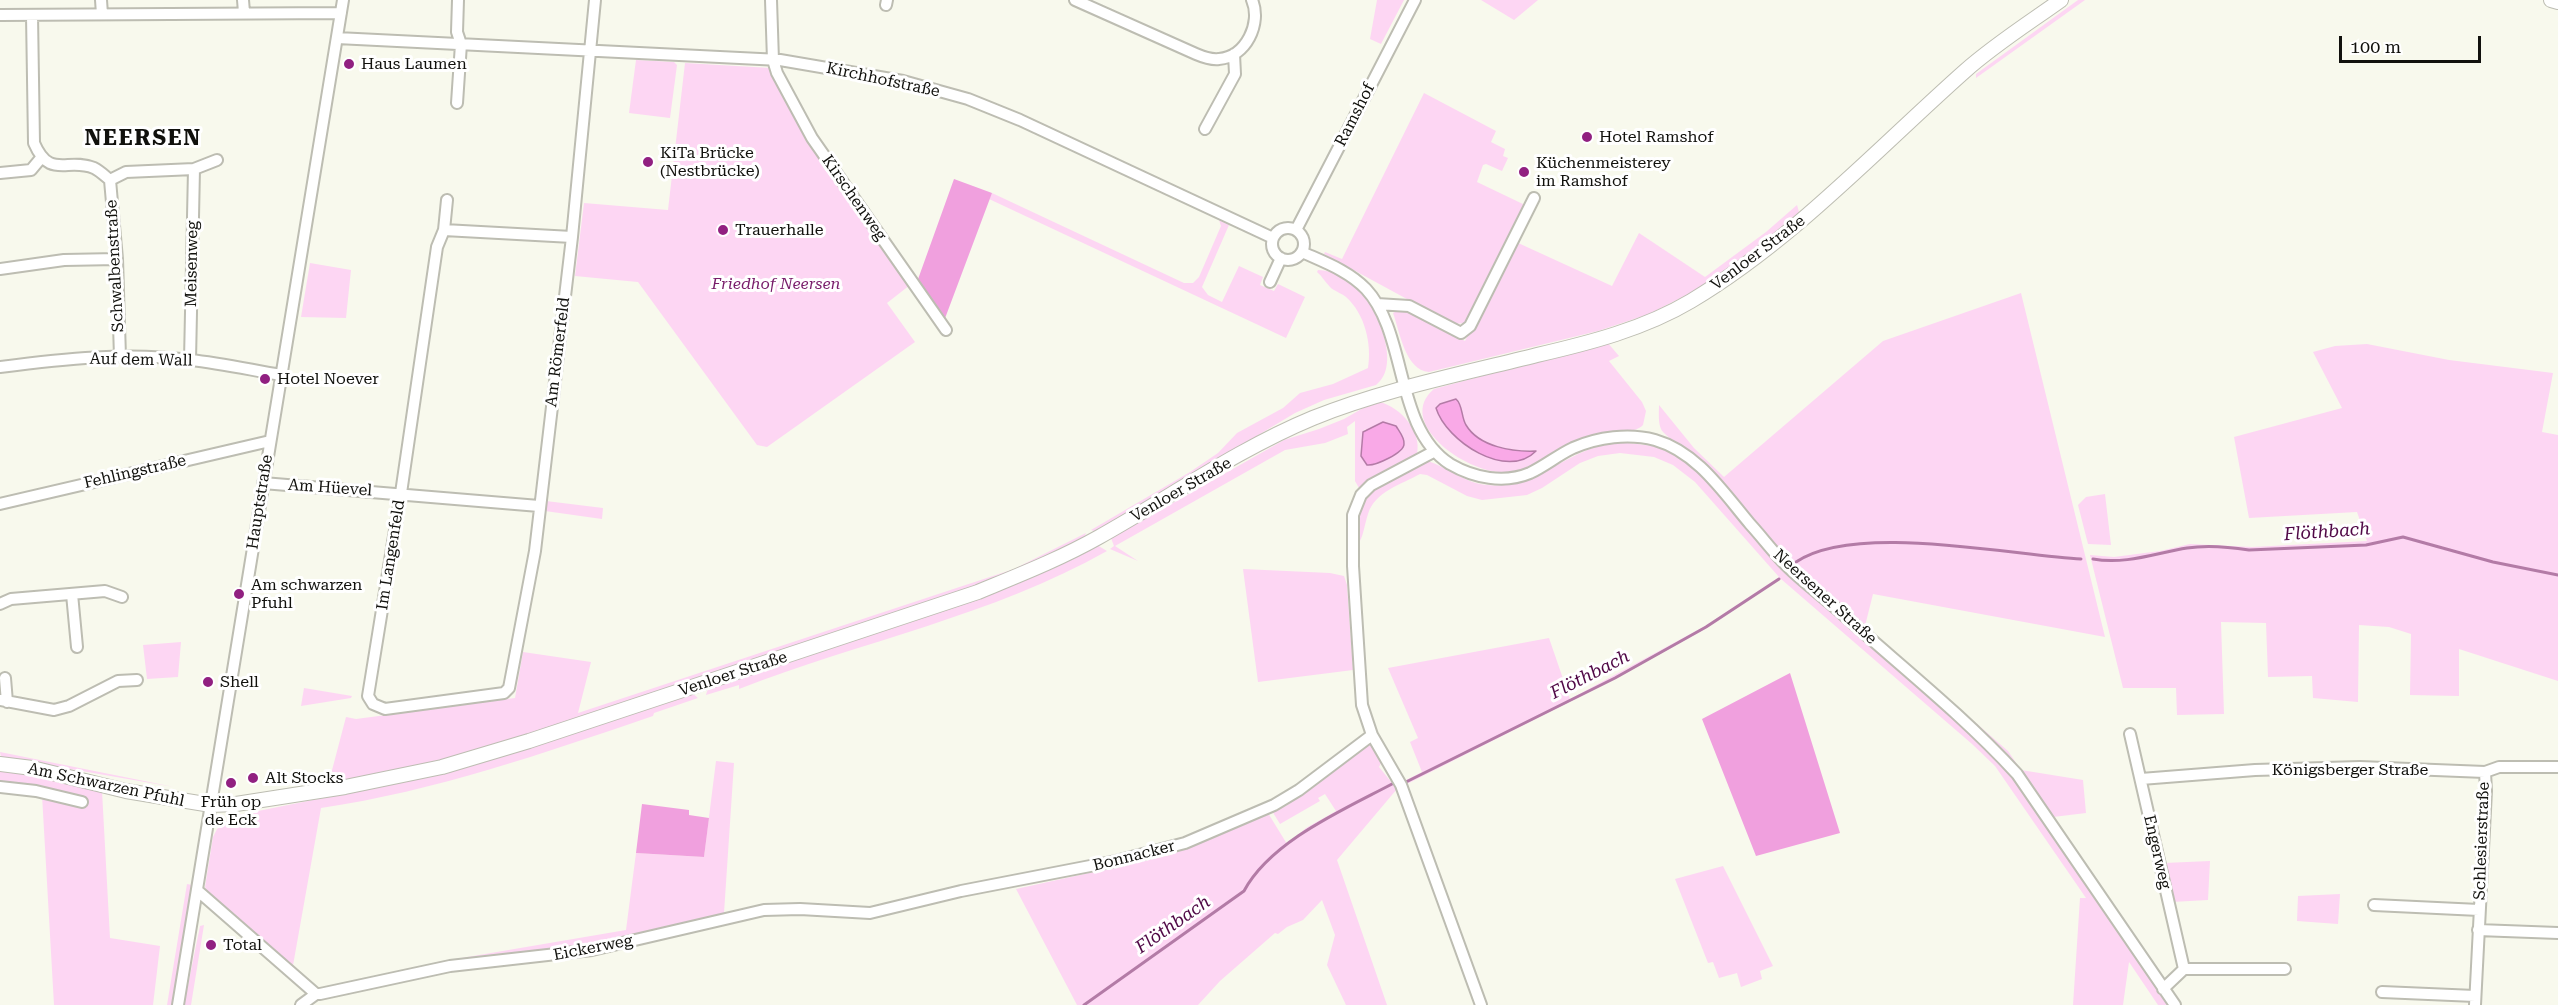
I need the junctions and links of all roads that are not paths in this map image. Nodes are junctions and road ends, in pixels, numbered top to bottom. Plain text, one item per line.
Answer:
1 (101, 0) edge
2 (243, 0) edge
3 (343, 0) edge
4 (458, 0) edge
5 (595, 0) edge
6 (771, 0) edge
7 (1075, 0) edge
8 (1252, 0) edge
9 (1415, 0) edge
10 (2061, 0) edge
11 (2551, 0) edge
12 (2558, 2) edge
13 (244, 12) junction
14 (341, 13) junction
15 (102, 14) junction
16 (0, 15) edge
17 (32, 15) junction
18 (337, 38) junction
19 (461, 44) junction
20 (592, 51) junction
21 (1234, 54) junction
22 (773, 60) junction
23 (457, 103) dead end
24 (1206, 129) dead end
25 (40, 158) junction
26 (217, 160) dead end
27 (195, 169) junction
28 (0, 173) edge
29 (110, 180) junction
30 (1534, 198) dead end
31 (447, 200) dead end
32 (444, 230) junction
33 (1296, 230) junction
34 (572, 237) junction
35 (1274, 238) junction
36 (1302, 252) junction
37 (1281, 258) junction
38 (117, 259) junction
39 (0, 269) edge
40 (1270, 282) dead end
41 (1377, 304) junction
42 (946, 330) dead end
43 (120, 357) junction
44 (190, 360) junction
45 (0, 367) edge
46 (281, 375) junction
47 (1406, 388) junction
48 (270, 441) junction
49 (1435, 451) junction
50 (263, 483) junction
51 (401, 493) junction
52 (0, 504) edge
53 (539, 506) junction
54 (72, 594) junction
55 (123, 597) dead end
56 (0, 604) edge
57 (77, 647) dead end
58 (517, 652) joint
59 (5, 678) dead end
60 (137, 680) dead end
61 (3, 701) edge
62 (2130, 734) dead end
63 (1372, 735) junction
64 (0, 764) edge
65 (2558, 767) edge
66 (2485, 772) junction
67 (2141, 779) junction
68 (0, 787) edge
69 (82, 802) dead end
70 (211, 805) junction
71 (198, 891) junction
72 (2374, 905) dead end
73 (2479, 910) junction
74 (870, 913) joint
75 (2478, 930) junction
76 (2558, 933) edge
77 (2184, 969) junction
78 (2284, 969) dead end
79 (2163, 989) junction
80 (2382, 992) dead end
81 (316, 994) junction
82 (2475, 1001) edge
83 (178, 1005) edge
84 (301, 1005) edge
85 (1481, 1005) edge
86 (2175, 1005) edge

1 - 15 street
2 - 13 street
3 - 14 street, Hauptstraße
4 - 19 street
5 - 20 street, Am Römerfeld
6 - 22 street
7 - 21 street
8 - 21 street
9 - 33 street, Ramshof
10 - 47 main road, Venloer Straße
11 - 12 main road
13 - 14 street
13 - 15 street
14 - 18 street, Hauptstraße
15 - 17 street
16 - 17 street
17 - 25 street
18 - 19 street, Kirchhofstraße
18 - 46 street, Hauptstraße
19 - 20 street, Kirchhofstraße
19 - 23 street
20 - 22 street, Kirchhofstraße
20 - 34 street, Am Römerfeld
21 - 24 street
22 - 35 street, Kirchhofstraße
22 - 42 street, Kirschenweg
25 - 28 street
25 - 29 street, Schwalbenstraße
26 - 27 street
27 - 29 street
27 - 44 street, Meisenweg
29 - 38 street, Schwalbenstraße
30 - 41 street
31 - 32 street, Im Langenfeld
32 - 34 street
32 - 51 street, Im Langenfeld
33 - 35 street
33 - 36 street
34 - 53 street, Am Römerfeld
35 - 37 street
36 - 37 street
36 - 41 street
37 - 40 street
38 - 39 street
38 - 43 street, Schwalbenstraße
41 - 47 street
43 - 44 street, Auf dem Wall
43 - 45 street, Auf dem Wall
44 - 46 street, Auf dem Wall
46 - 48 street, Hauptstraße
47 - 49 street, Neersener Straße
47 - 70 main road, Venloer Straße
48 - 50 street, Hauptstraße
48 - 52 street, Fehlingstraße
49 - 63 street
49 - 79 street, Neersener Straße
50 - 51 street, Am Hüevel
50 - 70 street, Hauptstraße
51 - 53 street, Am Hüevel
51 - 58 street, Im Langenfeld
53 - 58 street, Am Römerfeld
54 - 55 street
54 - 56 street
54 - 57 street
59 - 61 street
60 - 61 street
62 - 67 street, Engerweg
63 - 74 street, Bonnacker
63 - 85 street
64 - 70 main road, Am Schwarzen Pfuhl
65 - 66 street, Königsberger Straße
66 - 67 street, Königsberger Straße
66 - 73 street, Schlesierstraße
67 - 77 street, Engerweg
68 - 69 street
70 - 71 street, Hauptstraße
71 - 81 street
71 - 83 street, Hauptstraße
72 - 73 street, Schlesierstraße
73 - 75 street, Schlesierstraße
74 - 81 street, Eickerweg
75 - 76 street
75 - 82 street, Schlesierstraße
77 - 78 street
77 - 79 street
79 - 86 street, Neersener Straße
80 - 82 street, Schlesierstraße
81 - 84 street, Eickerweg

